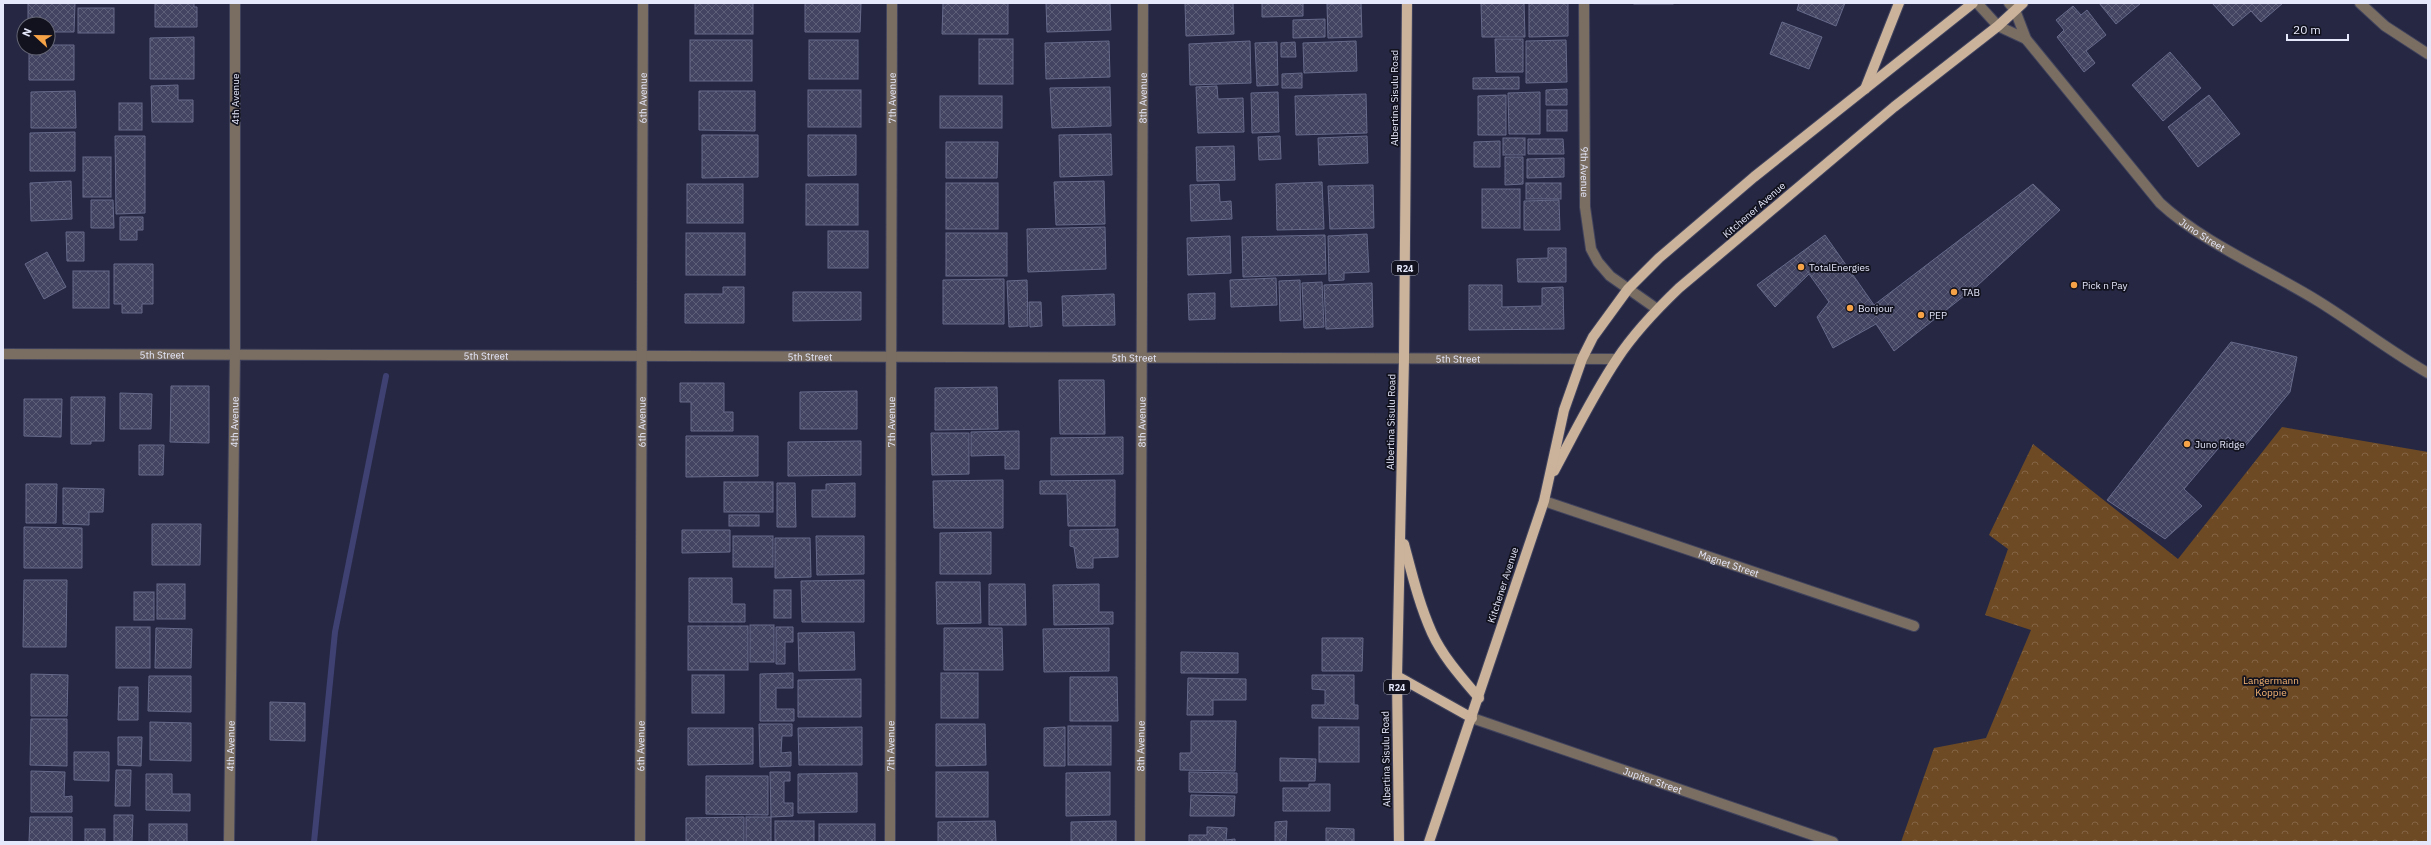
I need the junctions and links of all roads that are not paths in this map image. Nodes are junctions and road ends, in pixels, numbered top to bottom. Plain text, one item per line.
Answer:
1 (235, 3) edge
2 (643, 3) edge
3 (892, 3) edge
4 (1143, 3) edge
5 (1407, 3) edge
6 (1584, 3) edge
7 (1899, 3) edge
8 (1973, 3) edge
9 (1977, 3) edge
10 (2023, 3) edge
11 (2360, 3) edge
12 (2012, 7) edge
13 (1998, 26) junction
14 (2026, 39) junction
15 (2428, 54) edge
16 (1864, 91) junction
17 (1628, 289) junction
18 (1657, 309) junction
19 (235, 353) junction
20 (3, 354) edge
21 (643, 356) junction
22 (891, 357) junction
23 (1142, 358) junction
24 (1582, 359) junction
25 (1616, 359) junction
26 (1404, 360) junction
27 (2428, 373) edge
28 (1550, 480) junction
29 (1544, 501) junction
30 (1401, 532) junction
31 (1914, 626) dead end
32 (1397, 676) junction
33 (1479, 698) junction
34 (1472, 718) junction
35 (229, 842) edge
36 (640, 842) edge
37 (890, 842) edge
38 (1140, 842) edge
39 (1399, 842) edge
40 (1429, 842) edge
41 (1833, 842) edge

1 - 19 street, 4th Avenue
2 - 21 street, 6th Avenue
3 - 22 street, 7th Avenue
4 - 23 street, 8th Avenue
5 - 26 main road, Albertina Sisulu Road / R24
6 - 17 street, 9th Avenue
7 - 16 main road
8 - 16 main road, Kitchener Avenue
9 - 13 street
10 - 12 main road, Kitchener Avenue
11 - 15 street
12 - 13 main road, Kitchener Avenue
12 - 14 street
13 - 14 street
13 - 18 main road, Kitchener Avenue
14 - 27 street, Juno Street
16 - 17 main road, Kitchener Avenue
17 - 18 street, 9th Avenue
17 - 24 main road, Kitchener Avenue
18 - 25 main road, Kitchener Avenue
19 - 20 street, 5th Street
19 - 21 street, 5th Street
19 - 35 street, 4th Avenue
21 - 22 street, 5th Street
21 - 36 street, 6th Avenue
22 - 23 street, 5th Street
22 - 37 street, 7th Avenue
23 - 26 street, 5th Street
23 - 38 street, 8th Avenue
24 - 25 street, 5th Street
24 - 26 street, 5th Street
24 - 28 main road, Kitchener Avenue
25 - 28 main road, Kitchener Avenue
26 - 30 main road, Albertina Sisulu Road / R24
28 - 29 main road, Kitchener Avenue
29 - 31 street, Magnet Street
29 - 33 main road, Kitchener Avenue
30 - 32 main road, Albertina Sisulu Road / R24
30 - 33 main road, R24
32 - 34 main road
32 - 39 main road, Albertina Sisulu Road / R24
33 - 34 main road, Kitchener Avenue
34 - 40 main road, Kitchener Avenue
34 - 41 street, Jupiter Street

